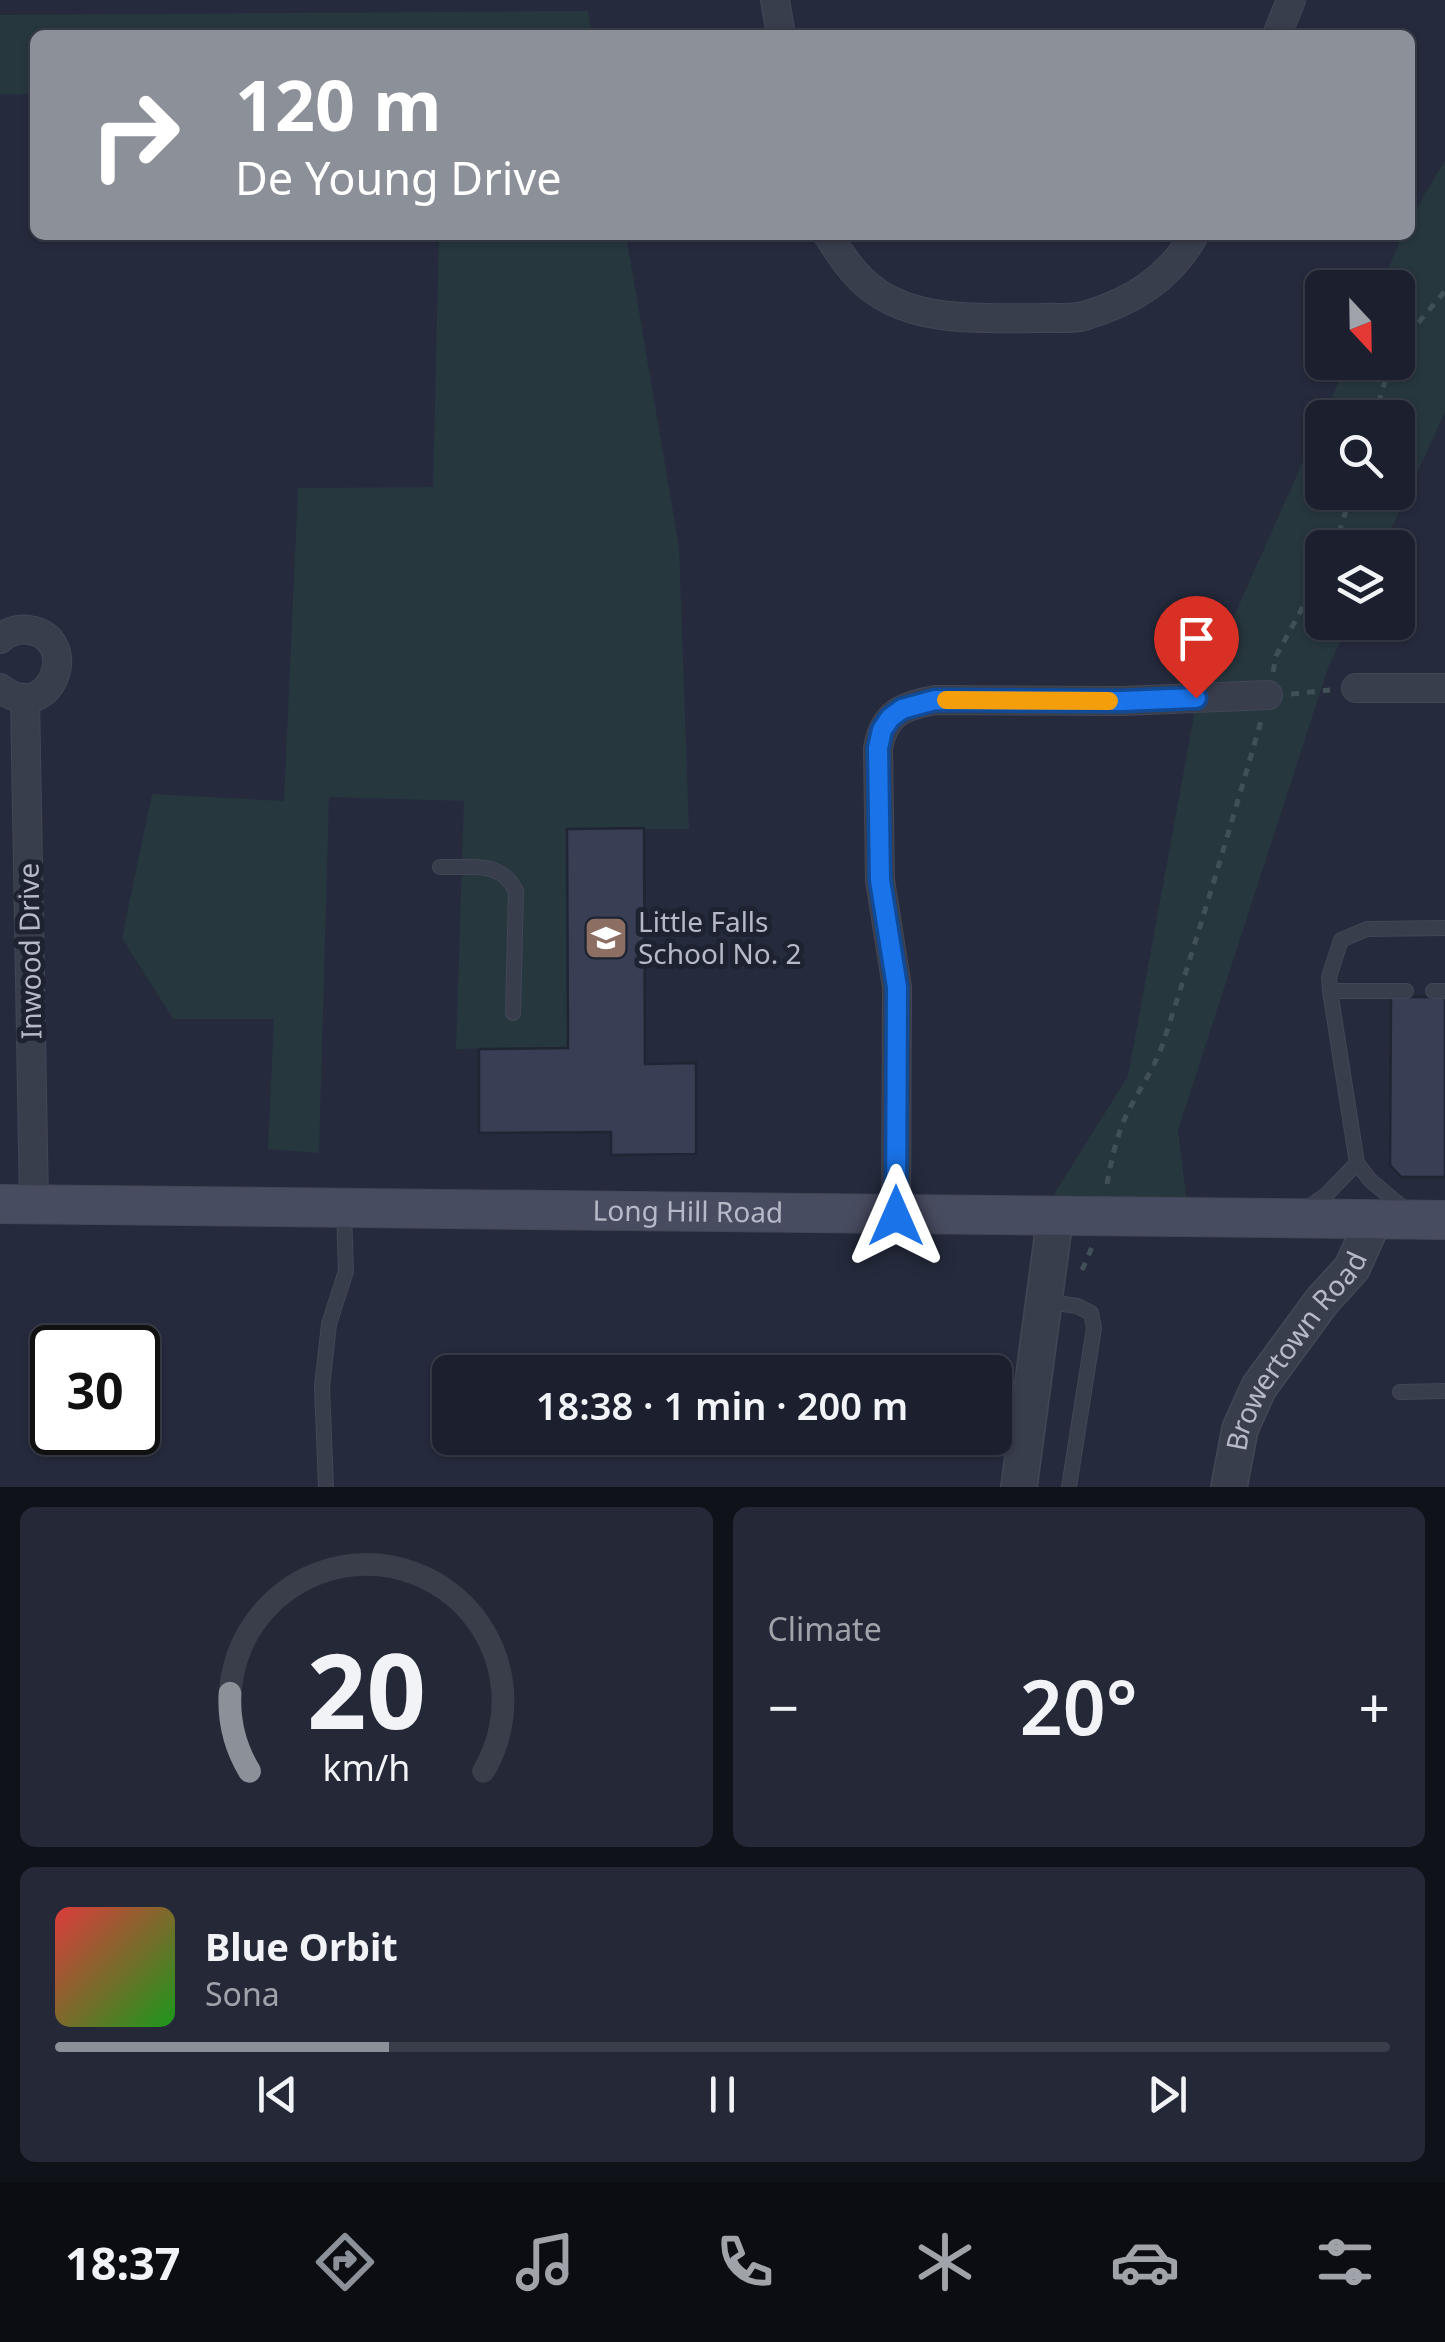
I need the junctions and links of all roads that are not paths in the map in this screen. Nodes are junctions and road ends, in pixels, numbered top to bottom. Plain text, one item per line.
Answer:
1 (775, 0) edge
2 (1291, 0) edge
3 (780, 30) edge
4 (1279, 30) edge
5 (831, 240) edge
6 (1191, 240) edge
7 (0, 639) edge
8 (1356, 688) dead end
9 (1445, 688) edge
10 (13, 693) edge
11 (1268, 694) road end
12 (440, 868) dead end
13 (1445, 928) edge
14 (1330, 991) junction
15 (1406, 991) dead end
16 (513, 1013) dead end
17 (1358, 1164) junction
18 (17, 1204) edge
19 (344, 1206) junction
20 (896, 1216) junction
21 (1055, 1218) junction
22 (1291, 1219) junction
23 (1374, 1219) junction
24 (1431, 1220) edge
25 (1060, 1303) junction
26 (1445, 1391) edge
27 (1400, 1392) dead end
28 (326, 1487) edge
29 (1019, 1487) edge
30 (1068, 1487) edge
31 (1229, 1487) edge

1 - 3 street
2 - 4 street
5 - 6 street
7 - 10 street, Inwood Drive
8 - 9 street
10 - 18 street, Inwood Drive
11 - 20 street
12 - 16 lane
13 - 14 lane
14 - 15 lane
14 - 17 lane
17 - 22 lane
17 - 24 lane
18 - 19 main road, Long Hill Road
19 - 20 main road, Long Hill Road
19 - 28 lane
20 - 21 main road, Long Hill Road
21 - 22 main road, Long Hill Road
21 - 25 street
22 - 23 main road, Long Hill Road
23 - 24 main road, Long Hill Road
23 - 31 street, Browertown Road
25 - 29 street
25 - 30 lane
26 - 27 lane

